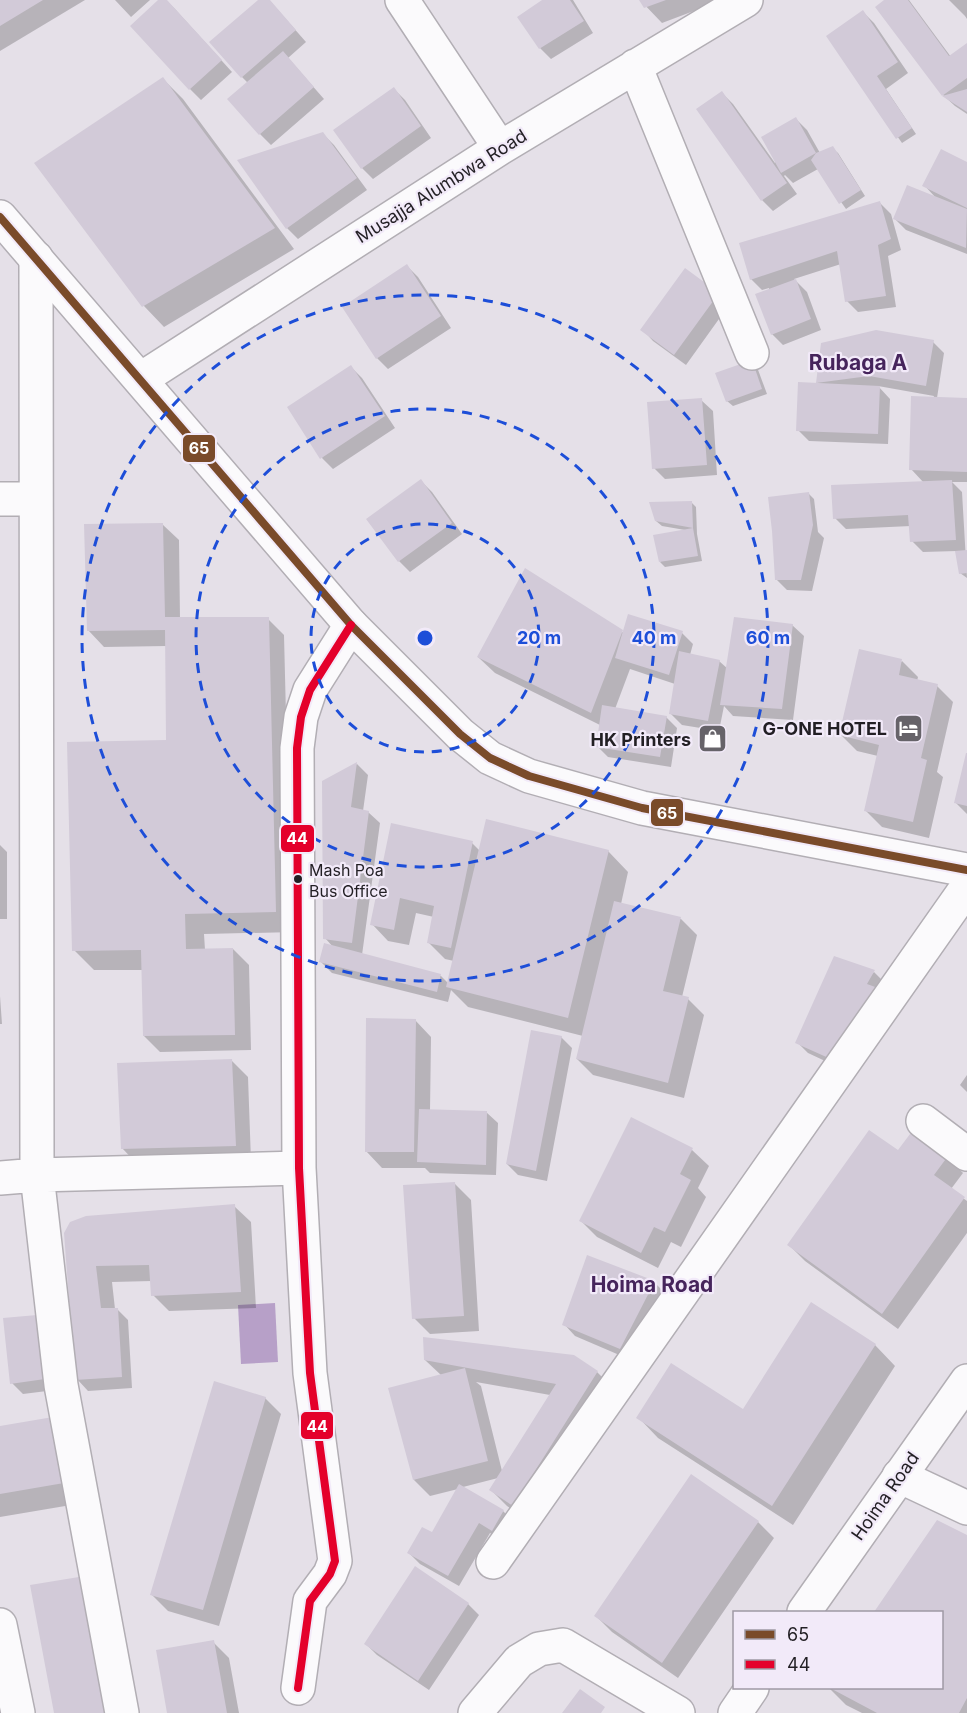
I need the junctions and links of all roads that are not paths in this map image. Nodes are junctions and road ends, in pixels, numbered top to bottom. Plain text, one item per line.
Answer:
1 (402, 0) edge
2 (746, 0) edge
3 (635, 66) junction
4 (500, 148) junction
5 (0, 217) edge
6 (36, 258) junction
7 (752, 353) dead end
8 (141, 379) junction
9 (36, 499) junction
10 (0, 500) edge
11 (351, 625) junction
12 (967, 870) edge
13 (967, 887) edge
14 (923, 1121) dead end
15 (967, 1154) edge
16 (298, 1168) junction
17 (37, 1174) junction
18 (0, 1178) edge
19 (967, 1381) edge
20 (899, 1476) junction
21 (967, 1508) edge
22 (493, 1562) dead end
23 (805, 1611) edge
24 (0, 1625) edge
25 (298, 1688) dead end
26 (751, 1689) edge
27 (18, 1713) edge
28 (122, 1713) edge
29 (475, 1713) edge
30 (678, 1713) edge
31 (735, 1713) edge

1 - 4 street
2 - 3 street, Musajja Alumbwa Road
3 - 4 street, Musajja Alumbwa Road
3 - 7 street
4 - 8 street, Musajja Alumbwa Road
5 - 6 street
6 - 8 street
6 - 9 street
8 - 11 street
9 - 10 street
9 - 17 street
11 - 12 street
11 - 16 street
13 - 22 street
14 - 15 street
16 - 17 street
16 - 25 street
17 - 18 street
17 - 28 street
19 - 20 street, Hoima Road
20 - 21 street
20 - 23 street, Hoima Road
24 - 27 street
26 - 31 street
29 - 30 street

